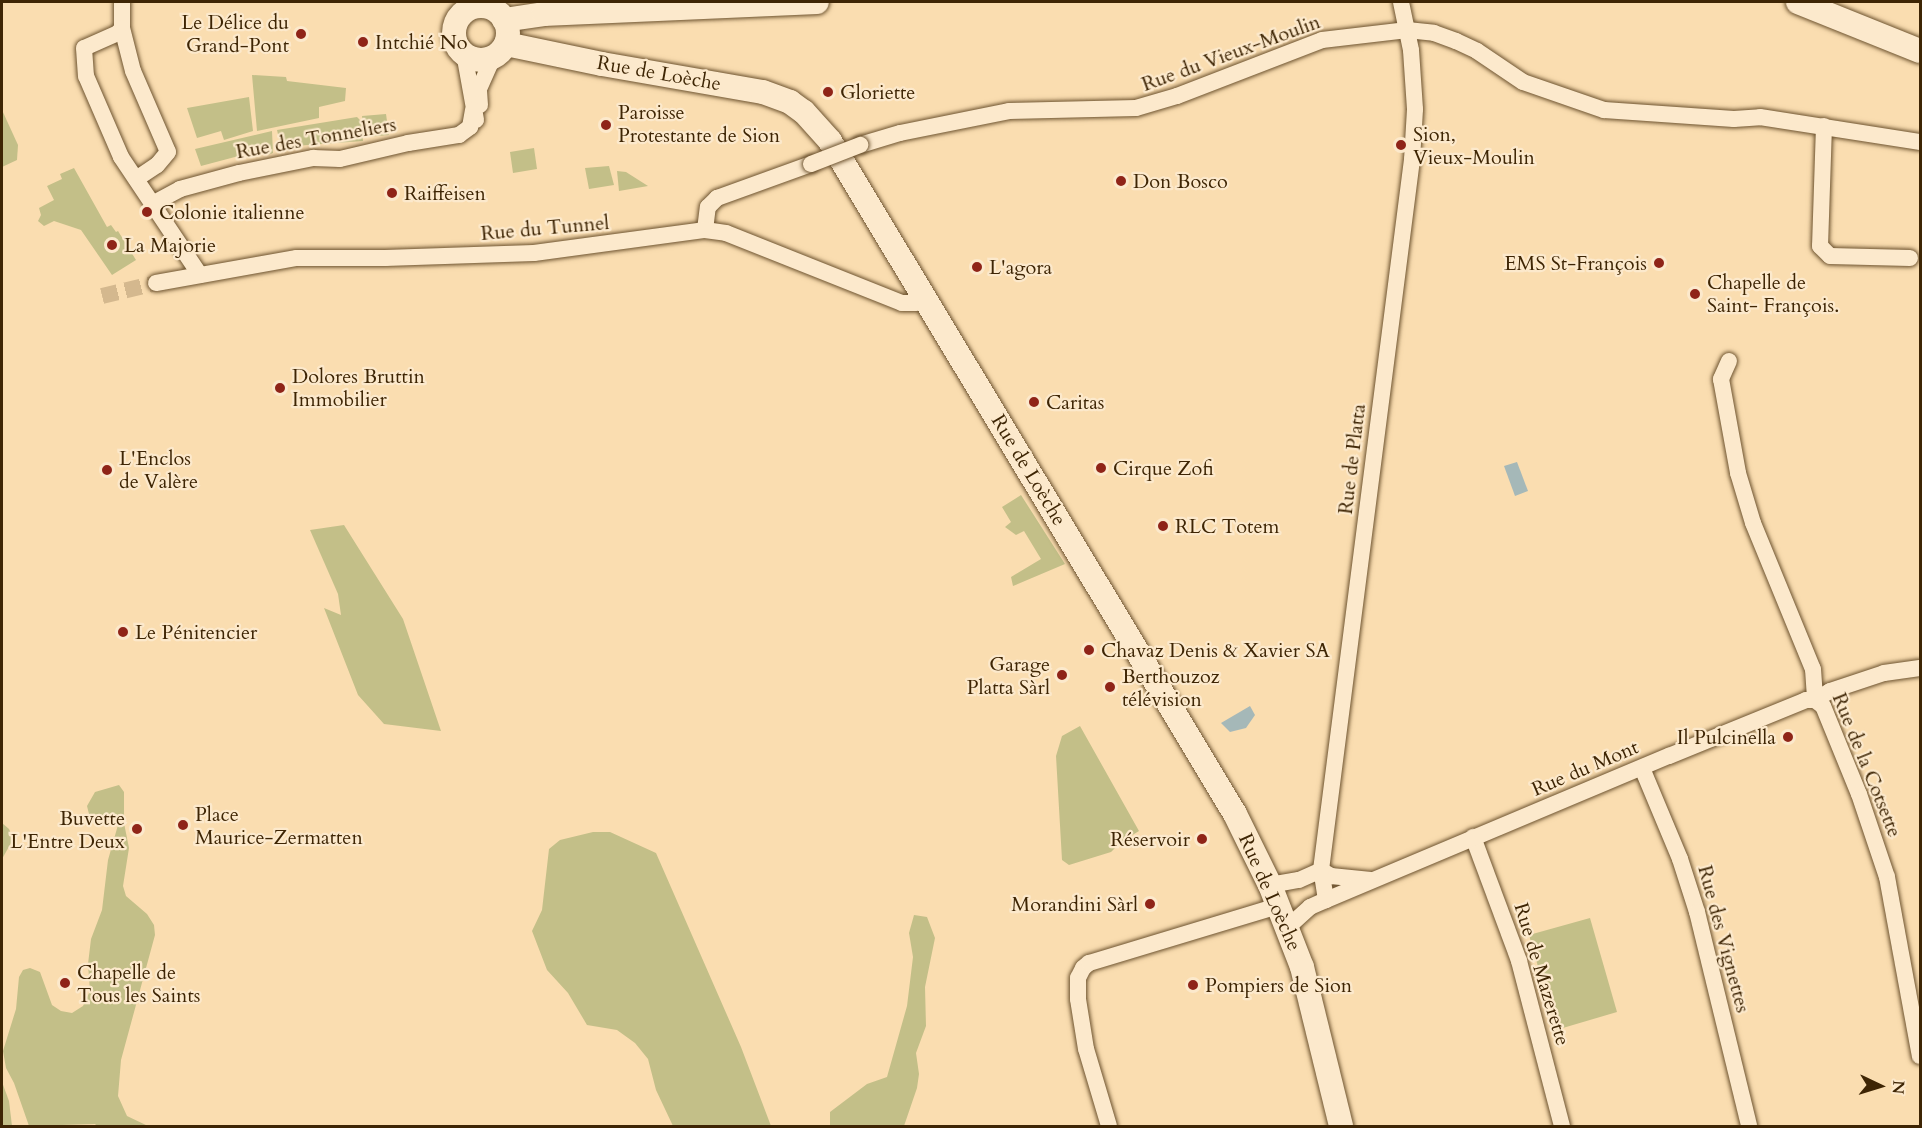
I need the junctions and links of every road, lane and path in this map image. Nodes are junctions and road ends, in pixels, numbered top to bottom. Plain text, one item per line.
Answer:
1 (122, 2) edge
2 (779, 2) edge
3 (817, 2) edge
4 (1401, 2) edge
5 (1798, 2) edge
6 (462, 7) edge
7 (504, 20) junction
8 (122, 28) junction
9 (1407, 30) junction
10 (500, 50) junction
11 (1920, 51) edge
12 (464, 53) junction
13 (472, 110) junction
14 (1824, 126) junction
15 (1919, 142) edge
16 (136, 179) junction
17 (154, 203) junction
18 (705, 230) junction
19 (1910, 258) dead end
20 (200, 275) junction
21 (156, 283) tunnel mouth
22 (926, 299) junction
23 (1729, 362) dead end
24 (1920, 668) edge
25 (1815, 700) junction
26 (1642, 768) junction
27 (1473, 837) junction
28 (1321, 870) junction
29 (1372, 880) junction
30 (1326, 900) junction
31 (1279, 906) junction
32 (1920, 1056) edge
33 (1109, 1126) edge
34 (1341, 1126) edge
35 (1562, 1126) edge
36 (1749, 1126) edge

1 - 8 street
2 - 3 street
2 - 7 street
4 - 9 street, Rue de Platta
5 - 11 street
6 - 7 street
6 - 12 street
7 - 10 street
8 - 16 street
8 - 16 street
9 - 14 street, Rue du Vieux-Moulin
9 - 18 street, Rue du Vieux-Moulin, bridge
9 - 28 street, Rue de Platta
10 - 12 street
10 - 13 street
10 - 22 street, Rue de Loèche
12 - 13 street
13 - 17 street, Rue des Tonneliers
14 - 15 street, Rue du Vieux-Moulin
14 - 19 street
16 - 17 street
17 - 20 street
18 - 20 street, Rue du Tunnel
18 - 22 street, Rue du Tunnel
20 - 21 street, Rue du Tunnel
22 - 31 street, Rue de Loèche
23 - 25 street, Rue de la Cotsette
24 - 25 street, Rue du Mont
25 - 26 street, Rue du Mont
25 - 32 street, Rue de la Cotsette
26 - 27 street, Rue du Mont
26 - 36 street, Rue des Vignettes
27 - 29 street, Rue du Mont
27 - 35 street, Rue de Mazerette
28 - 29 street, Rue du Mont
28 - 30 street, Rue de Platta
28 - 31 street
29 - 30 street, Rue du Mont
30 - 31 street, Rue du Mont
31 - 33 street
31 - 34 street, Rue de Loèche

